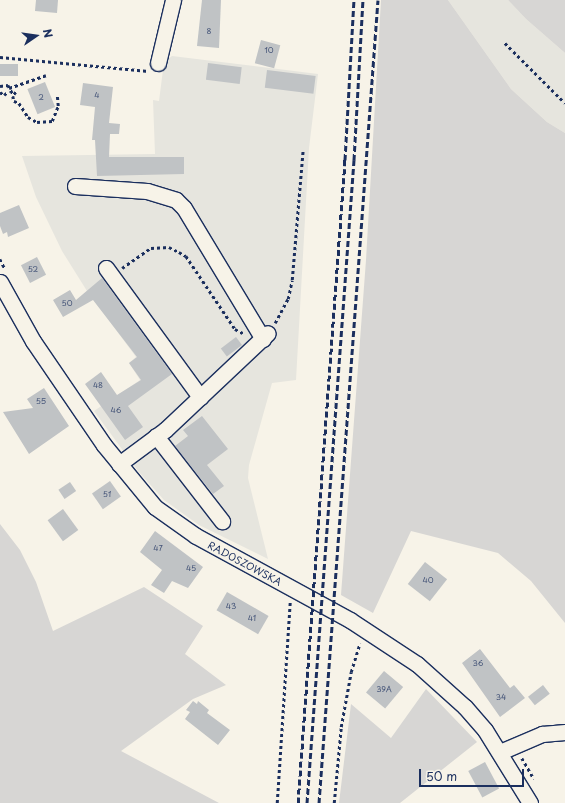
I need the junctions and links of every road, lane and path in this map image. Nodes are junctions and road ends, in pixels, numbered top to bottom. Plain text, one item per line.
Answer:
1 (173, 0) edge
2 (505, 44) dead end
3 (0, 56) edge
4 (158, 63) joint
5 (46, 75) dead end
6 (0, 86) edge
7 (9, 90) junction
8 (0, 92) edge
9 (57, 96) dead end
10 (565, 103) edge
11 (303, 150) dead end
12 (75, 186) dead end
13 (109, 272) joint
14 (0, 282) edge
15 (266, 336) junction
16 (200, 397) junction
17 (156, 436) junction
18 (119, 464) junction
19 (222, 521) dead end
20 (292, 588) junction
21 (366, 630) junction
22 (565, 732) edge
23 (500, 752) junction
24 (277, 803) edge
25 (334, 803) edge
26 (530, 803) edge

1 - 4 street
2 - 10 path
3 - 4 path
5 - 7 path
6 - 7 path
7 - 8 path
7 - 9 path
11 - 15 path
12 - 15 street
13 - 15 path
13 - 16 street
14 - 18 street, RADOSZOWSKA
15 - 16 street
16 - 17 street
17 - 18 street
17 - 19 street
18 - 20 street, RADOSZOWSKA
20 - 21 street, RADOSZOWSKA
20 - 24 path
21 - 23 street, RADOSZOWSKA
21 - 25 path
22 - 23 street
23 - 26 street, RADOSZOWSKA

